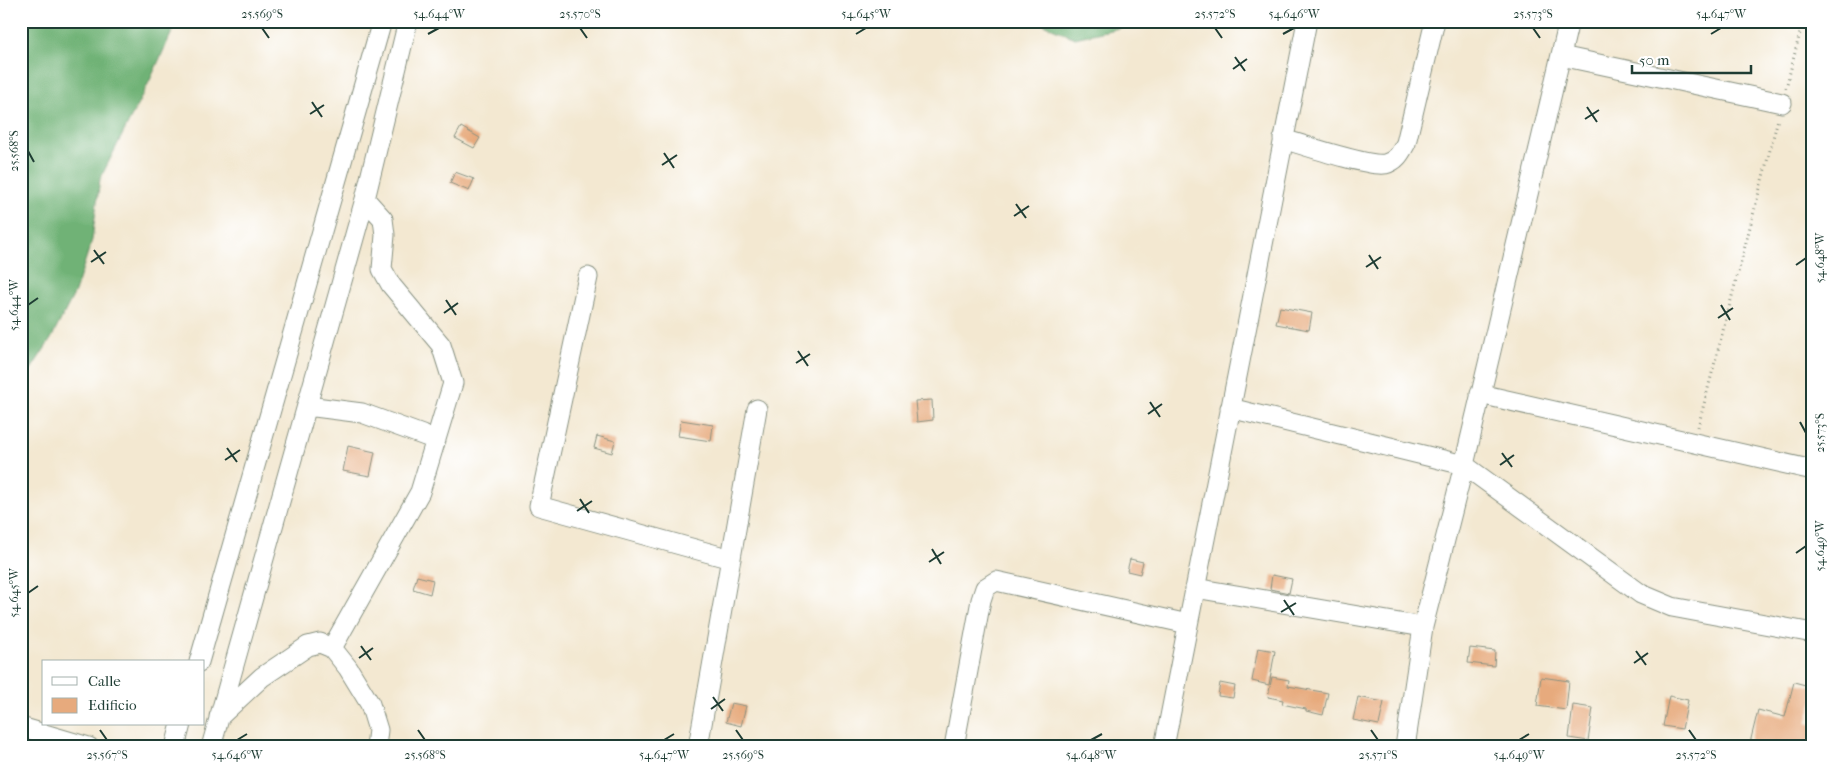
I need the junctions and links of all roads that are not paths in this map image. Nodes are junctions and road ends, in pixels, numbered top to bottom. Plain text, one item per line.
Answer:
1 (382, 21) edge
2 (408, 21) edge
3 (1307, 21) edge
4 (1435, 21) edge
5 (1569, 21) edge
6 (1561, 56) junction
7 (1782, 103) road end
8 (1284, 139) junction
9 (365, 200) junction
10 (588, 277) dead end
11 (1480, 394) junction
12 (307, 406) junction
13 (756, 408) dead end
14 (1230, 408) junction
15 (436, 440) junction
16 (1464, 465) junction
17 (1813, 470) edge
18 (731, 559) junction
19 (1195, 588) junction
20 (1188, 624) junction
21 (1423, 627) junction
22 (1813, 633) edge
23 (332, 648) junction
24 (200, 660) edge
25 (219, 718) junction
26 (181, 726) edge
27 (21, 727) edge
28 (89, 747) edge
29 (175, 747) edge
30 (211, 747) edge
31 (376, 747) edge
32 (698, 747) edge
33 (954, 747) edge
34 (1164, 747) edge
35 (1405, 747) edge

1 - 24 street
2 - 9 street
3 - 8 street
4 - 8 street
5 - 6 street
6 - 7 street
6 - 11 street
8 - 14 street
9 - 12 street
9 - 15 street
10 - 18 street
11 - 16 street
11 - 17 street
12 - 15 street
12 - 25 street
13 - 18 street
14 - 16 street
14 - 19 street
15 - 23 street
16 - 21 street
16 - 22 street
18 - 32 street
19 - 20 street
19 - 21 street
20 - 33 street
20 - 34 street
21 - 35 street
23 - 25 street
23 - 31 street
25 - 30 street
26 - 29 street
27 - 28 street

